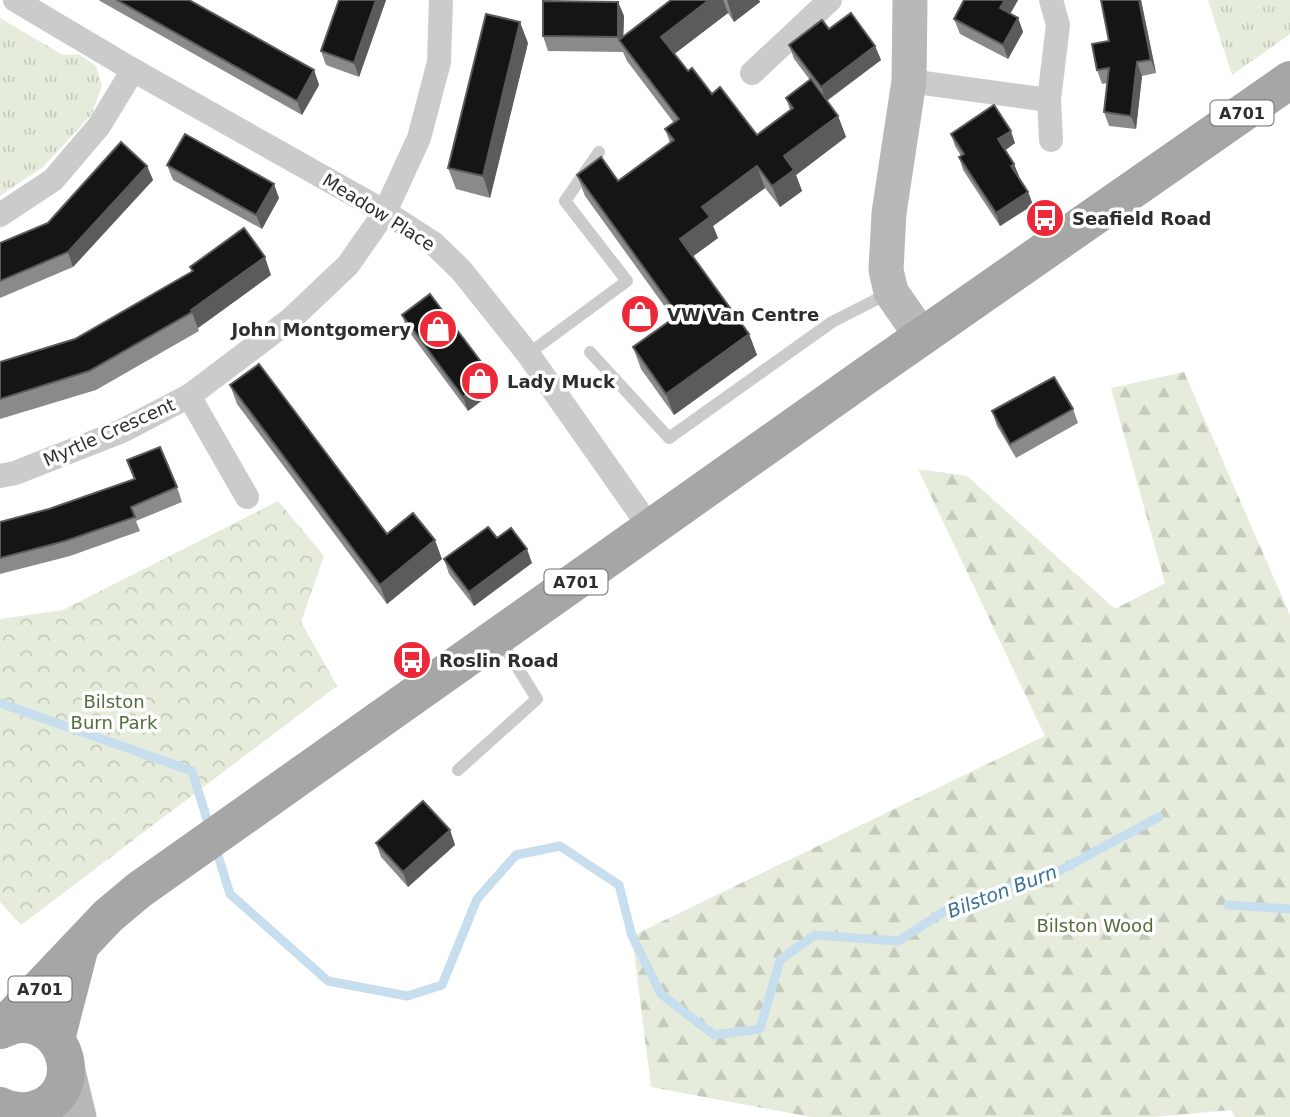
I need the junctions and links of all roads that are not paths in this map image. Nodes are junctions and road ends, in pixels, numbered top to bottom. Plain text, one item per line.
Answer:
1 (15, 0) edge
2 (441, 0) edge
3 (830, 0) edge
4 (910, 0) edge
5 (1051, 0) edge
6 (133, 70) junction
7 (752, 73) dead end
8 (1290, 79) edge
9 (909, 81) junction
10 (1049, 100) junction
11 (1051, 140) dead end
12 (599, 152) dead end
13 (385, 212) junction
14 (0, 215) edge
15 (891, 292) junction
16 (922, 337) junction
17 (590, 352) dead end
18 (528, 354) junction
19 (189, 396) junction
20 (0, 476) edge
21 (247, 496) dead end
22 (651, 528) junction
23 (499, 637) junction
24 (458, 770) dead end
25 (79, 948) junction
26 (0, 1030) edge
27 (62, 1053) junction
28 (24, 1111) edge
29 (79, 1117) edge

1 - 6 street, Meadow Place
2 - 13 street, Myrtle Crescent
3 - 7 street
4 - 9 street
5 - 10 street
6 - 13 street, Meadow Place
6 - 14 street
8 - 16 main road, A701
9 - 10 street
9 - 15 street
10 - 11 street
12 - 18 lane
13 - 18 street, Meadow Place
13 - 19 street, Myrtle Crescent
15 - 16 street
15 - 17 lane
16 - 22 main road, A701
18 - 22 street, Meadow Place
19 - 20 street, Myrtle Crescent
19 - 21 street
22 - 23 main road, A701
23 - 24 lane
23 - 25 main road, A701
25 - 26 main road, A701
25 - 27 main road, A701
26 - 27 main road
27 - 28 main road
27 - 29 street

